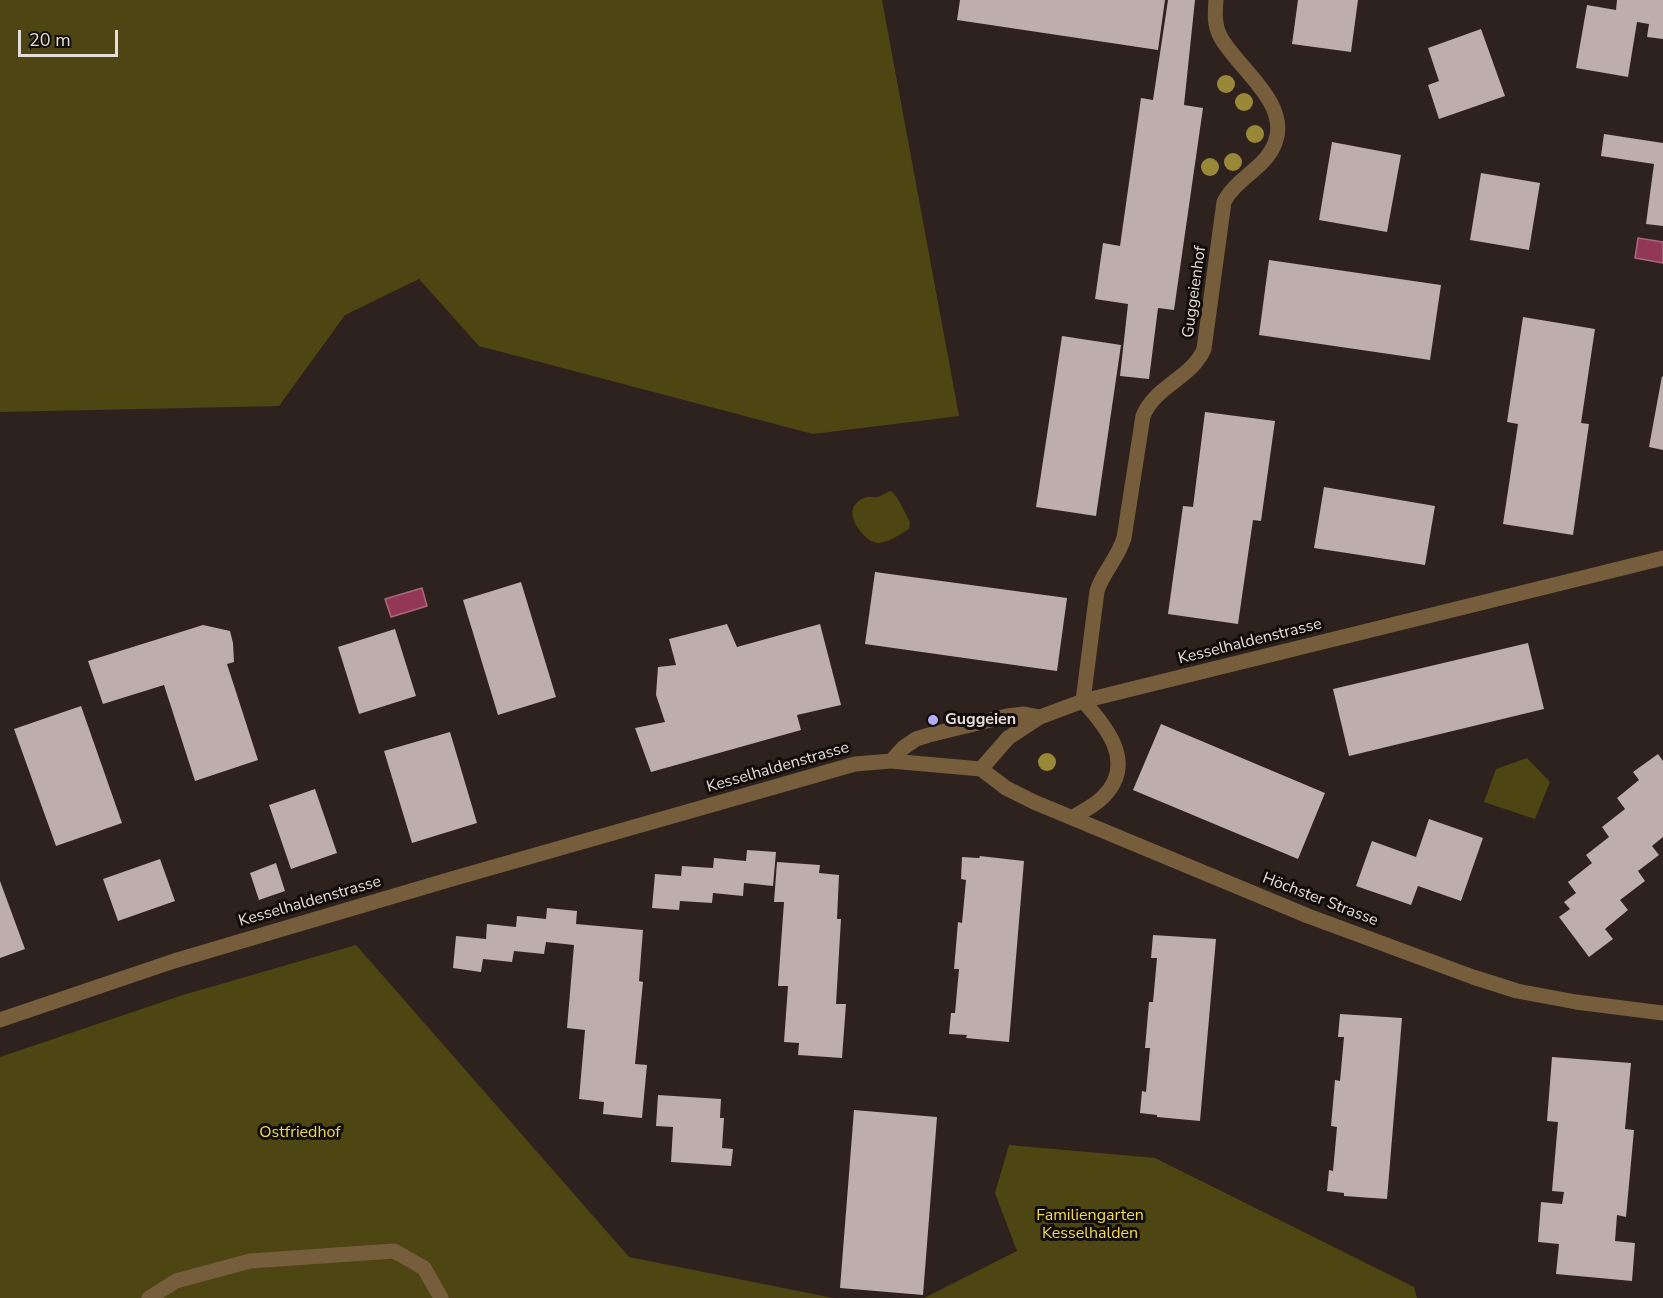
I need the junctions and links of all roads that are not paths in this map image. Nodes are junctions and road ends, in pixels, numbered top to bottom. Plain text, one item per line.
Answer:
1 (1216, 0) edge
2 (1663, 558) edge
3 (1083, 701) junction
4 (1040, 717) junction
5 (891, 761) junction
6 (981, 769) junction
7 (1073, 817) junction
8 (1663, 1013) edge
9 (0, 1020) edge
10 (149, 1298) edge
11 (441, 1298) edge

1 - 3 street, Guggeienhof
2 - 3 street, Kesselhaldenstrasse
3 - 4 street, Kesselhaldenstrasse
3 - 7 street
4 - 5 street
4 - 6 street, Kesselhaldenstrasse
5 - 6 street, Kesselhaldenstrasse
5 - 9 street, Kesselhaldenstrasse
6 - 7 street, Höchster Strasse
7 - 8 street, Höchster Strasse
10 - 11 street

